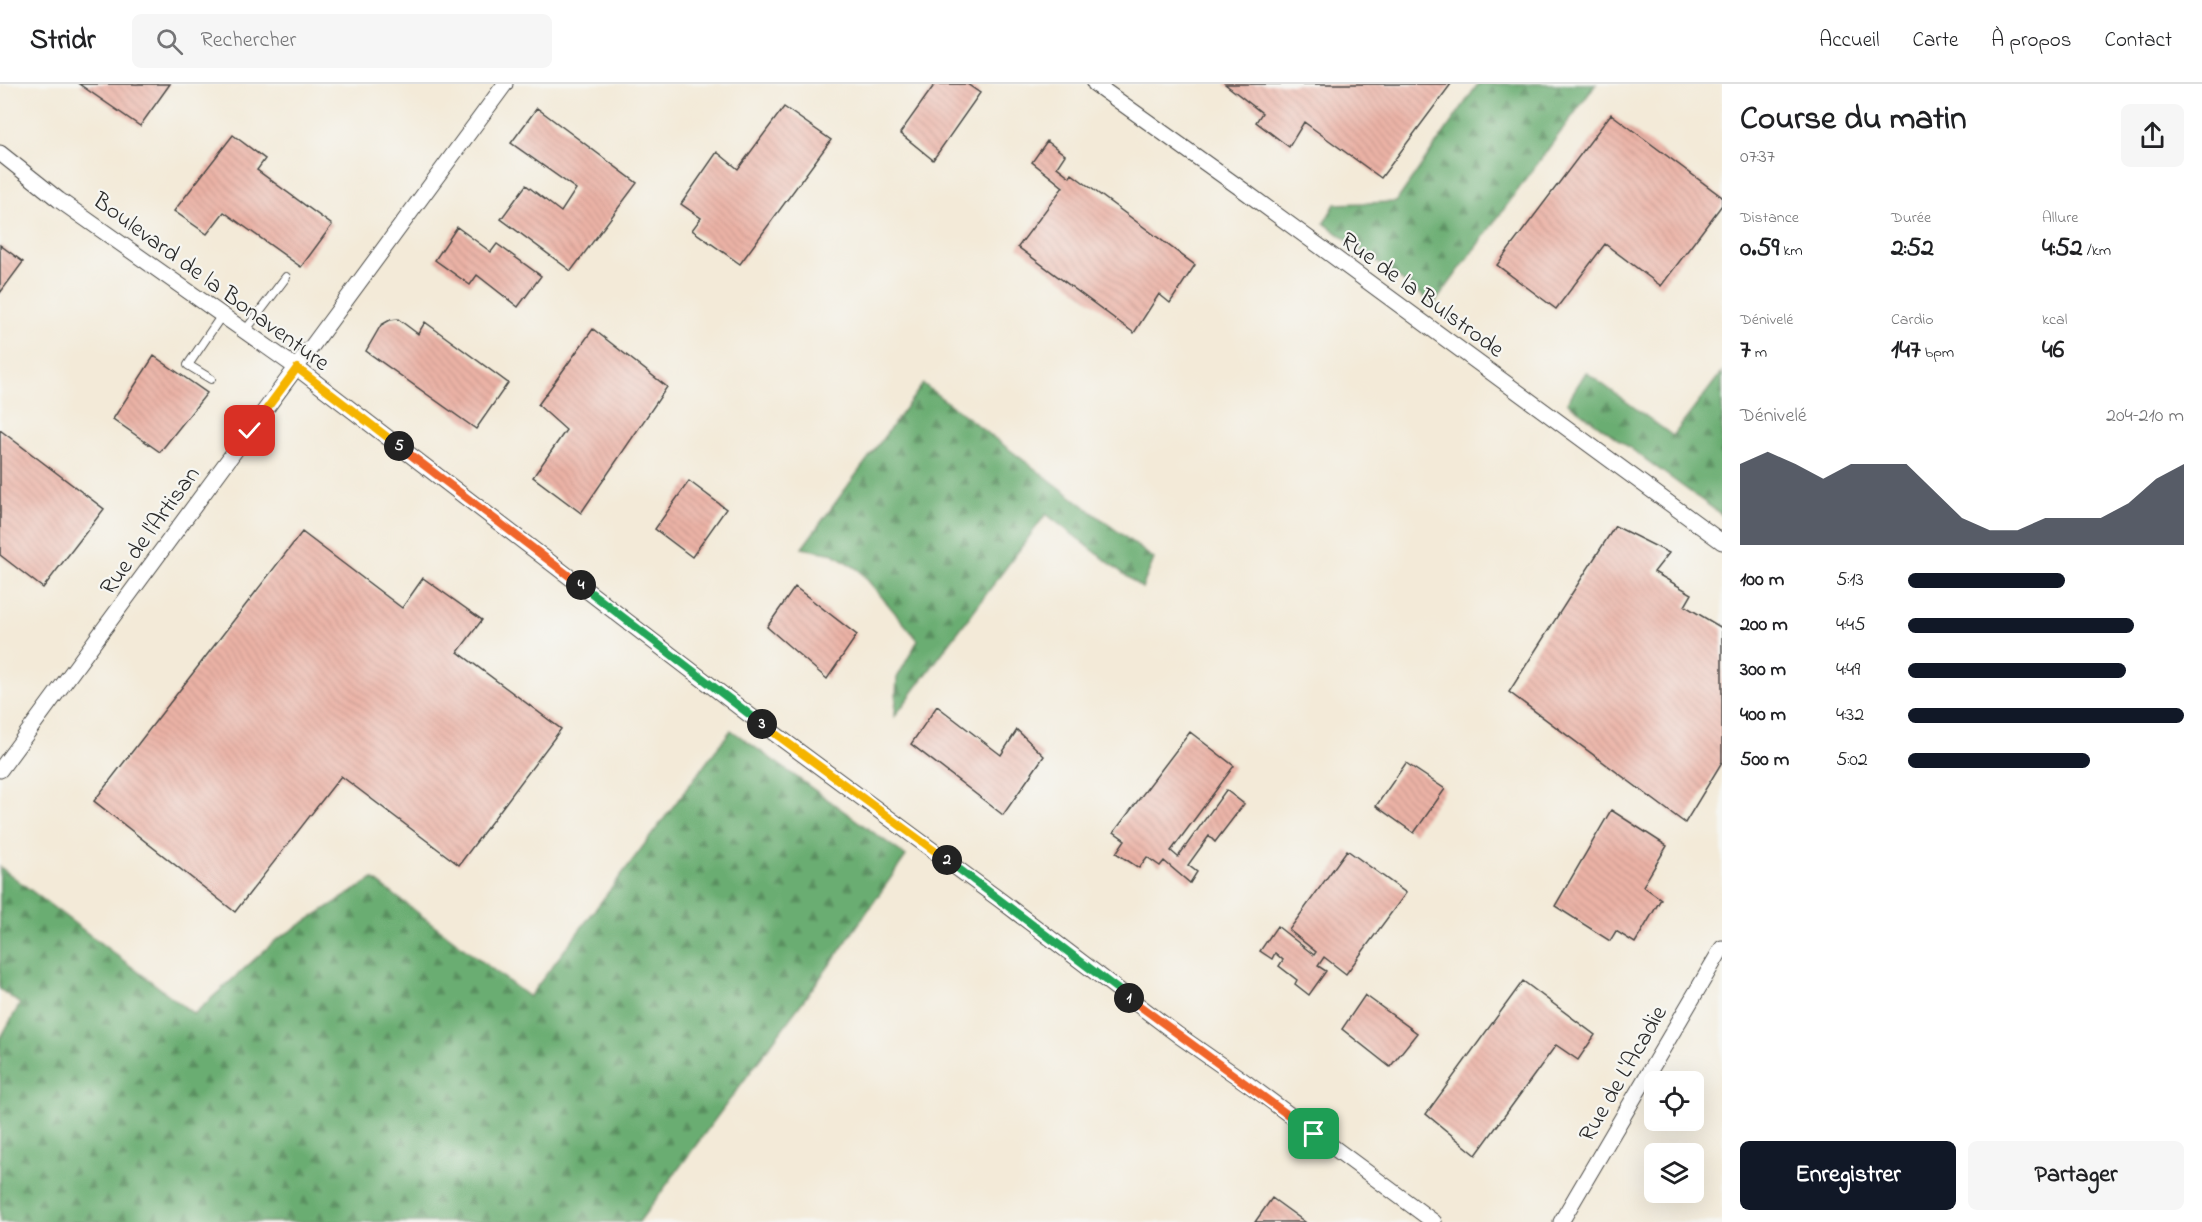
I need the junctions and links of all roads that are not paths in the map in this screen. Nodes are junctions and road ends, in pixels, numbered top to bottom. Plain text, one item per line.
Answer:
1 (505, 84) edge
2 (1095, 84) edge
3 (0, 153) edge
4 (286, 276) dead end
5 (222, 315) junction
6 (245, 331) junction
7 (297, 368) junction
8 (211, 379) dead end
9 (1722, 542) edge
10 (0, 770) edge
11 (1722, 948) edge
12 (1434, 1222) edge
13 (1562, 1222) edge

1 - 7 street, Rue de l'Artisan
2 - 9 street, Rue de la Bulstrode
3 - 5 street, Boulevard de la Bonaventure
4 - 6 lane
5 - 6 street, Boulevard de la Bonaventure
5 - 8 lane
6 - 7 street, Boulevard de la Bonaventure
7 - 10 street, Rue de l'Artisan
7 - 12 street, Boulevard de la Bonaventure
11 - 13 street, Rue de L'Acadie

